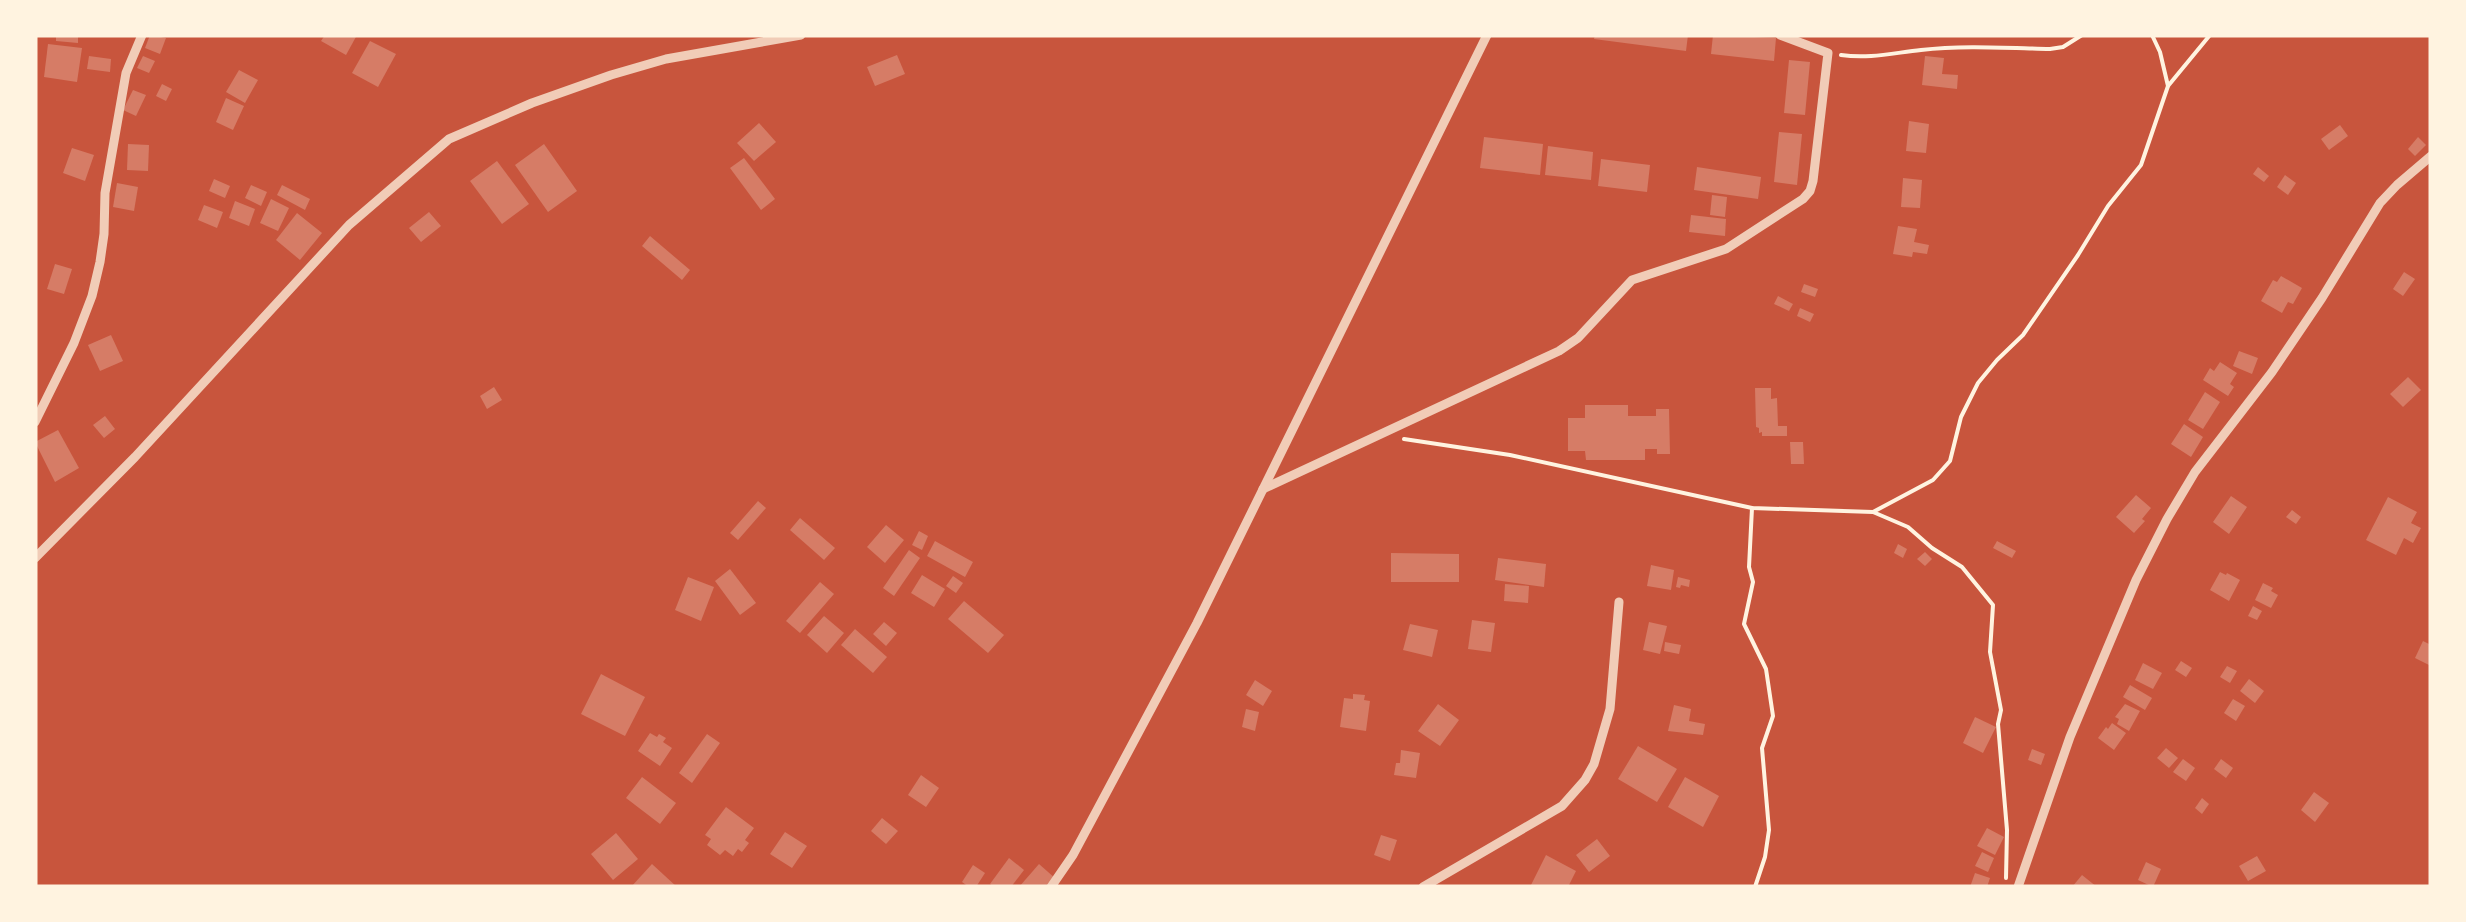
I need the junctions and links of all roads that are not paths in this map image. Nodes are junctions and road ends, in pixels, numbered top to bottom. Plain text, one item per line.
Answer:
1 (142, 35) edge
2 (801, 35) edge
3 (1488, 35) edge
4 (1780, 35) edge
5 (2431, 156) edge
6 (35, 422) edge
7 (1264, 489) junction
8 (35, 558) edge
9 (1619, 602) dead end
10 (1051, 887) edge
11 (1423, 887) edge
12 (2018, 887) edge

1 - 6 street
2 - 8 street
3 - 7 street
4 - 7 street
5 - 12 street
7 - 10 street
9 - 11 street

